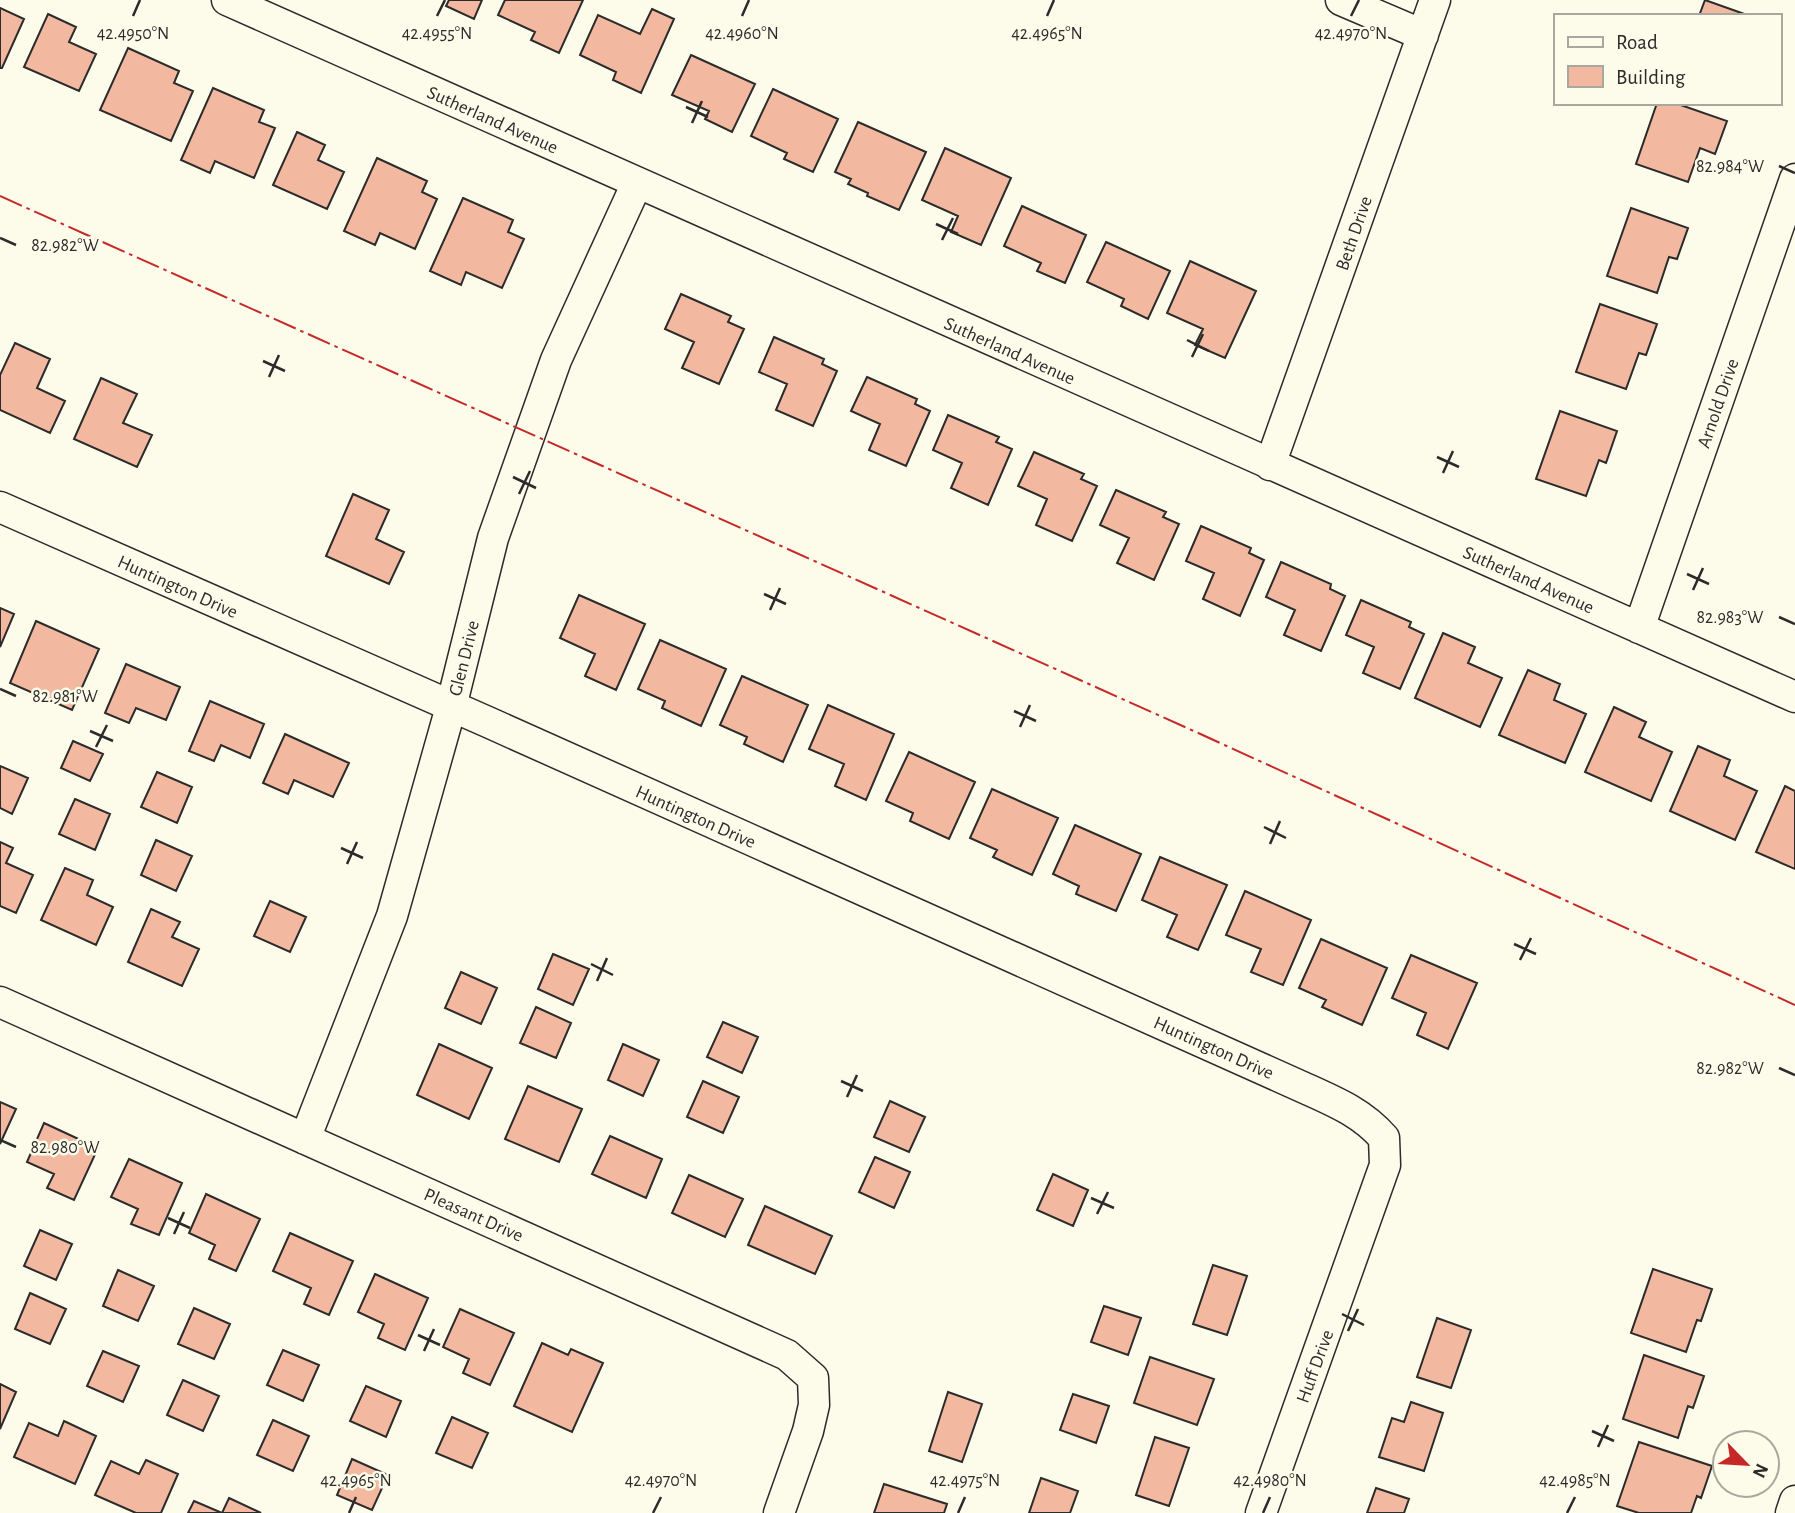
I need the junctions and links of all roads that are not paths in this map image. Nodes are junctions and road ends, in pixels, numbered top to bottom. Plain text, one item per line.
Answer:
1 (227, 0) edge
2 (1341, 0) edge
3 (1435, 0) edge
4 (1423, 34) junction
5 (1795, 178) edge
6 (637, 183) junction
7 (1270, 465) junction
8 (0, 507) edge
9 (1639, 628) junction
10 (1795, 697) edge
11 (451, 707) junction
12 (0, 1002) edge
13 (1384, 1138) joint
14 (305, 1139) junction
15 (1795, 1502) edge
16 (779, 1513) edge
17 (1261, 1513) edge
18 (1791, 1513) edge

1 - 6 street, Sutherland Avenue
2 - 4 street
3 - 4 street, Beth Drive
4 - 7 street, Beth Drive
5 - 9 street, Arnold Drive
6 - 7 street, Sutherland Avenue
6 - 11 street, Glen Drive
7 - 9 street, Sutherland Avenue
8 - 11 street, Huntington Drive
9 - 10 street, Sutherland Avenue
11 - 13 street, Huntington Drive
11 - 14 street, Glen Drive
12 - 14 street, Pleasant Drive
13 - 17 street, Huff Drive
14 - 16 street, Pleasant Drive
15 - 18 street

